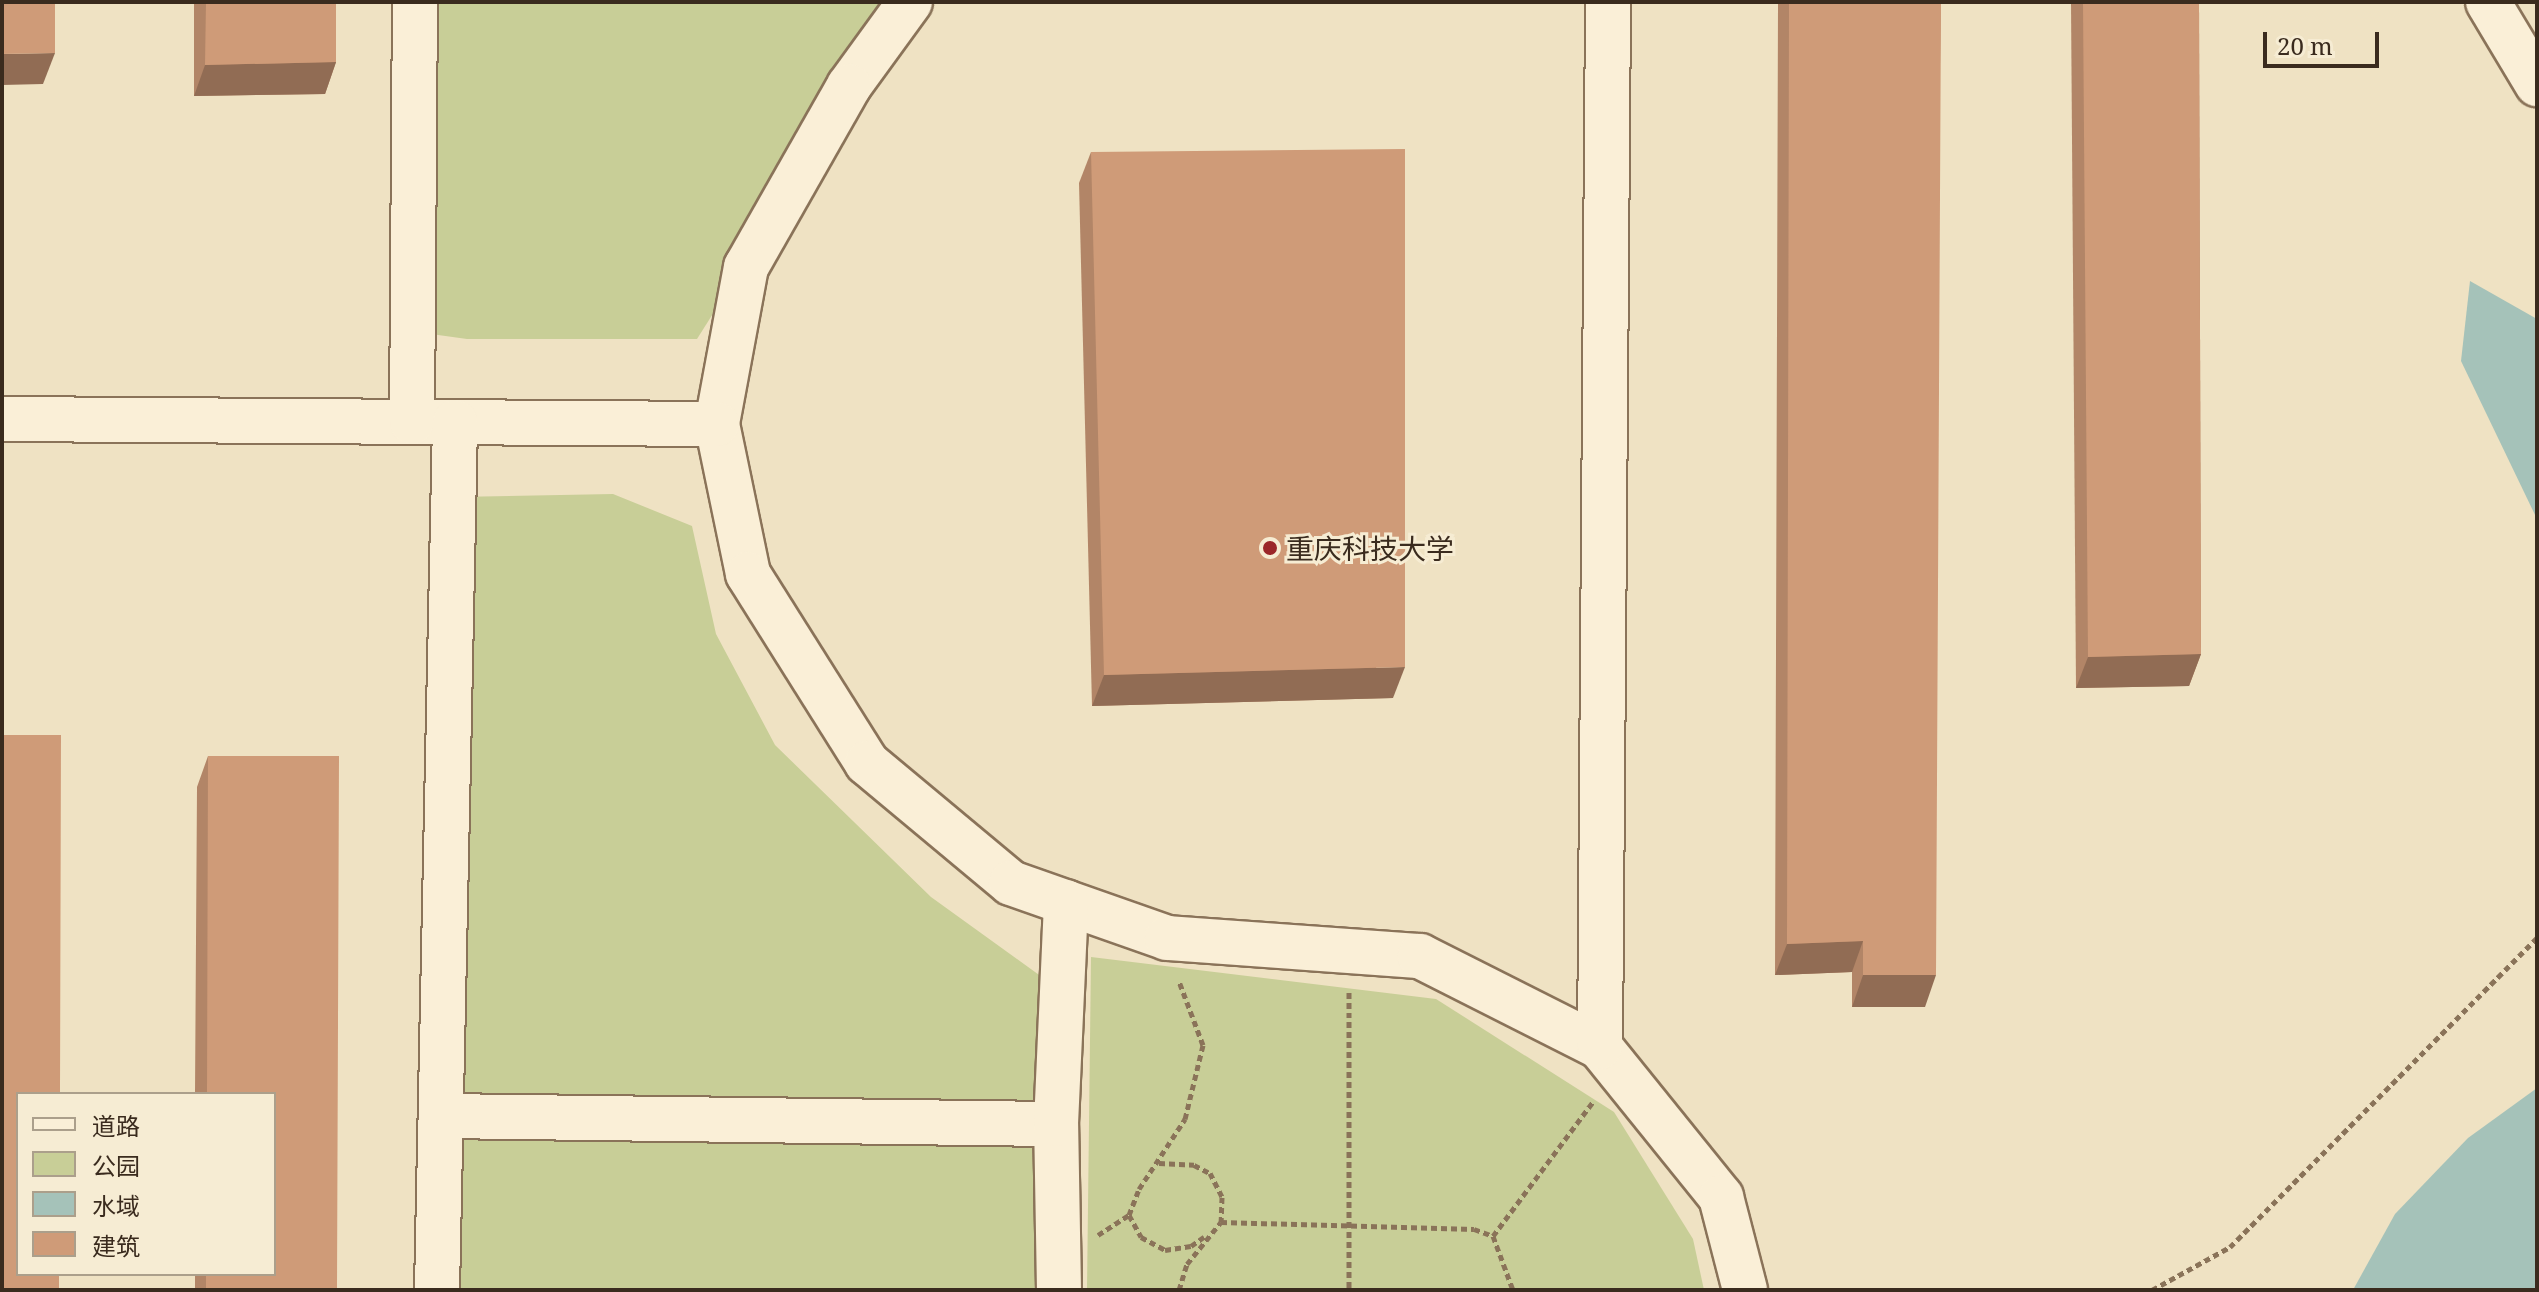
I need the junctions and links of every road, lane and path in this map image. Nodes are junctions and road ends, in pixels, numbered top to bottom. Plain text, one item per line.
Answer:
1 (415, 2) edge
2 (910, 2) edge
3 (1608, 2) edge
4 (2488, 2) edge
5 (2537, 84) edge
6 (2, 419) edge
7 (412, 422) junction
8 (455, 422) junction
9 (717, 424) junction
10 (1066, 902) junction
11 (1167, 938) junction
12 (2537, 938) edge
13 (1349, 951) junction
14 (1609, 1058) junction
15 (441, 1116) junction
16 (1056, 1124) junction
17 (1159, 1163) junction
18 (1129, 1215) junction
19 (1221, 1222) junction
20 (1349, 1225) junction
21 (1208, 1234) junction
22 (1493, 1236) junction
23 (1058, 1245) junction
24 (437, 1290) edge
25 (1059, 1290) edge
26 (1179, 1290) edge
27 (1349, 1290) edge
28 (1513, 1290) edge
29 (1745, 1290) edge
30 (2152, 1290) edge

1 - 7 street
2 - 9 street
3 - 14 street
4 - 5 street
6 - 7 street
7 - 8 street
8 - 9 street
8 - 15 street
9 - 10 street
10 - 11 street
10 - 16 street
11 - 13 street
11 - 17 path
12 - 30 path
13 - 14 street
13 - 20 path
14 - 22 path
14 - 29 street
15 - 16 street
15 - 24 street
16 - 23 street
17 - 18 path
17 - 19 path
18 - 21 path
18 - 23 path
19 - 20 path
19 - 21 path
20 - 22 path
20 - 27 path
21 - 26 path
22 - 28 path
23 - 25 street

